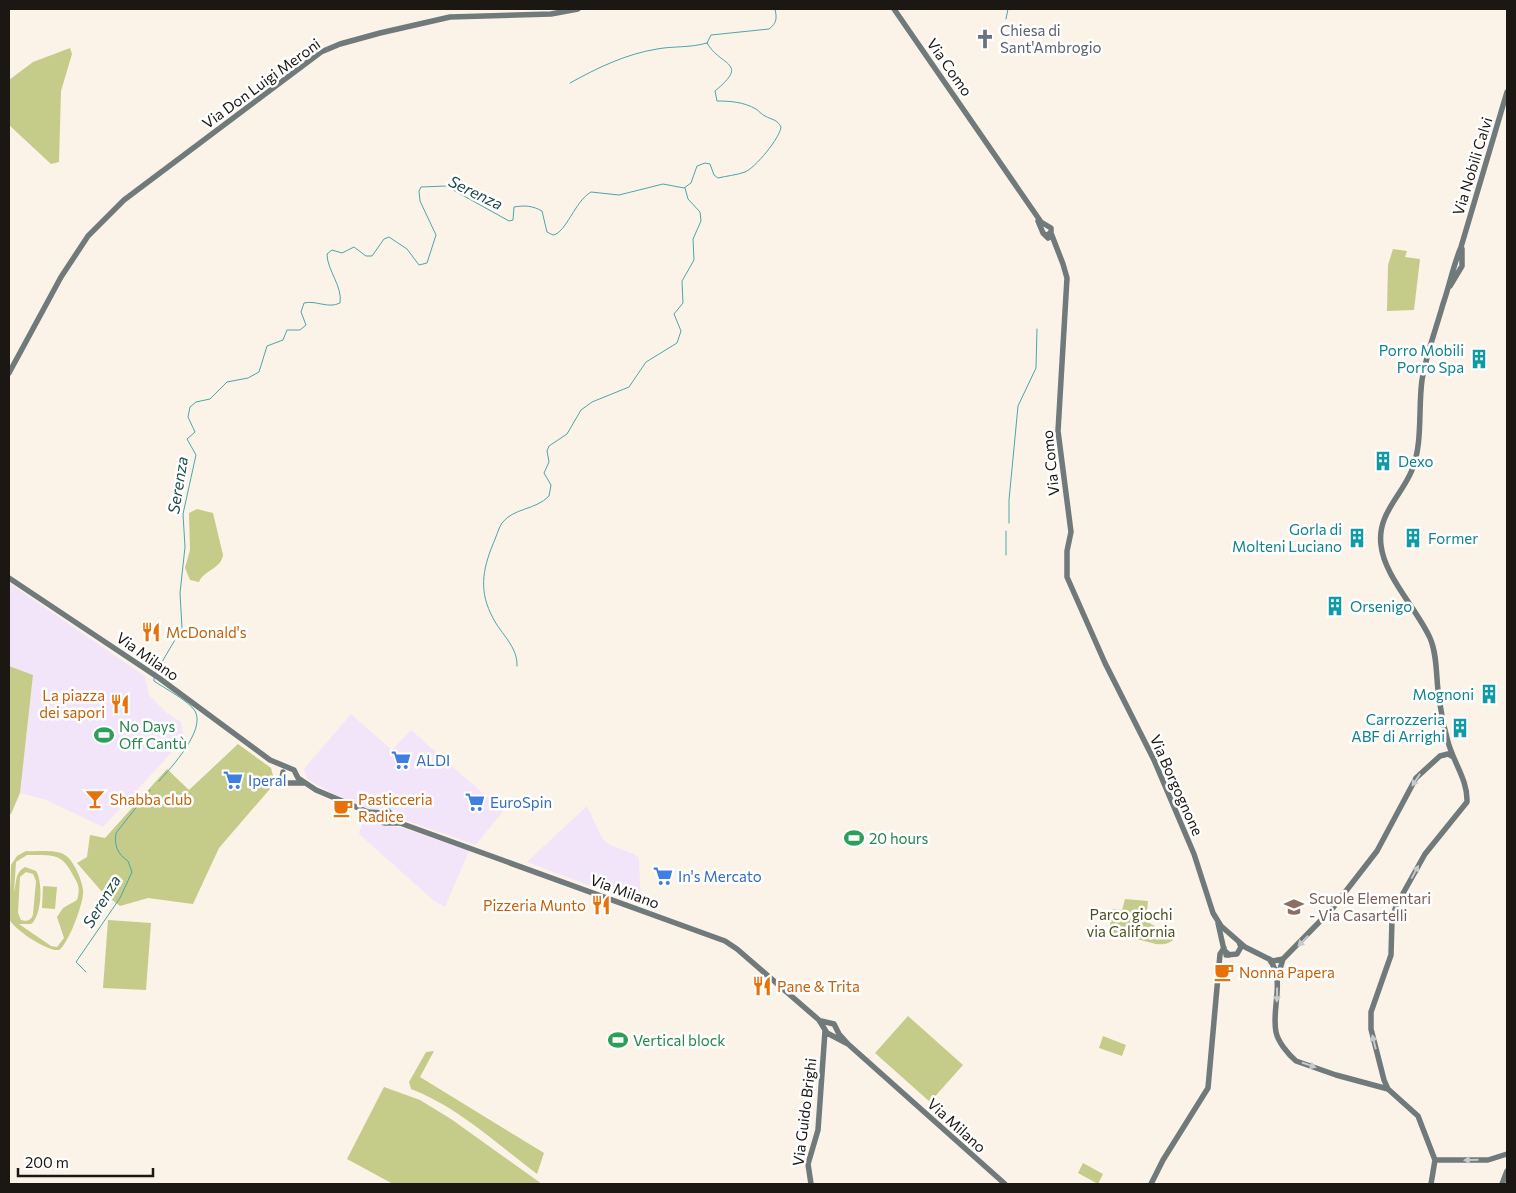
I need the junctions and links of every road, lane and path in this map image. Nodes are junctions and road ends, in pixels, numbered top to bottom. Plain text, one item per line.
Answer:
1 (578, 9) edge
2 (894, 9) edge
3 (1507, 92) edge
4 (9, 373) edge
5 (9, 578) edge
6 (1105, 663) joint
7 (1447, 740) junction
8 (1442, 755) junction
9 (1453, 757) junction
10 (270, 760) junction
11 (289, 768) junction
12 (282, 772) junction
13 (297, 774) junction
14 (294, 782) junction
15 (306, 783) junction
16 (368, 812) junction
17 (382, 813) junction
18 (381, 820) junction
19 (391, 820) junction
20 (1217, 921) junction
21 (1237, 941) junction
22 (1224, 947) junction
23 (1254, 952) junction
24 (1239, 953) junction
25 (1229, 955) junction
26 (1220, 958) junction
27 (1269, 959) junction
28 (1283, 959) junction
29 (1277, 979) junction
30 (829, 1030) junction
31 (1382, 1083) junction
32 (1507, 1154) edge
33 (1435, 1160) junction
34 (1507, 1172) edge
35 (811, 1184) edge
36 (1005, 1184) edge
37 (1151, 1184) edge
38 (1430, 1184) edge
39 (1502, 1184) edge

1 - 4 street, Via Don Luigi Meroni
2 - 6 street, Via Como
3 - 7 street, Via Nobili Calvi
5 - 10 street, Via Milano
6 - 20 street, Via Borgognone
7 - 8 street
7 - 9 street, Via Nobili Calvi
8 - 9 street
8 -> 28 street
31 -> 9 street, Via Nobili Calvi
10 - 11 street, Via Milano
10 - 12 street, Via Milano
11 - 12 street
11 - 13 street
12 - 14 street
13 - 14 street
13 - 15 street
14 - 15 street
15 - 16 street
16 - 17 street
16 - 18 street
17 - 18 street
17 - 19 street
18 - 19 street
19 - 30 street, Via Milano
20 - 21 street, Via Borgognone
20 - 22 street, Via Borgognone
21 - 22 street
21 - 23 street, Via Borgognone
21 - 24 street
22 - 25 street
22 - 26 street
23 - 24 street
23 - 27 street, Via Borgognone
24 - 25 street
25 - 26 street
26 - 37 street
27 - 28 street
27 - 29 street
28 - 29 street
29 -> 31 street
30 - 35 street, Via Guido Brighi
30 - 36 street, Via Milano
31 - 33 street
32 -> 33 street
33 - 38 street
34 - 39 street

